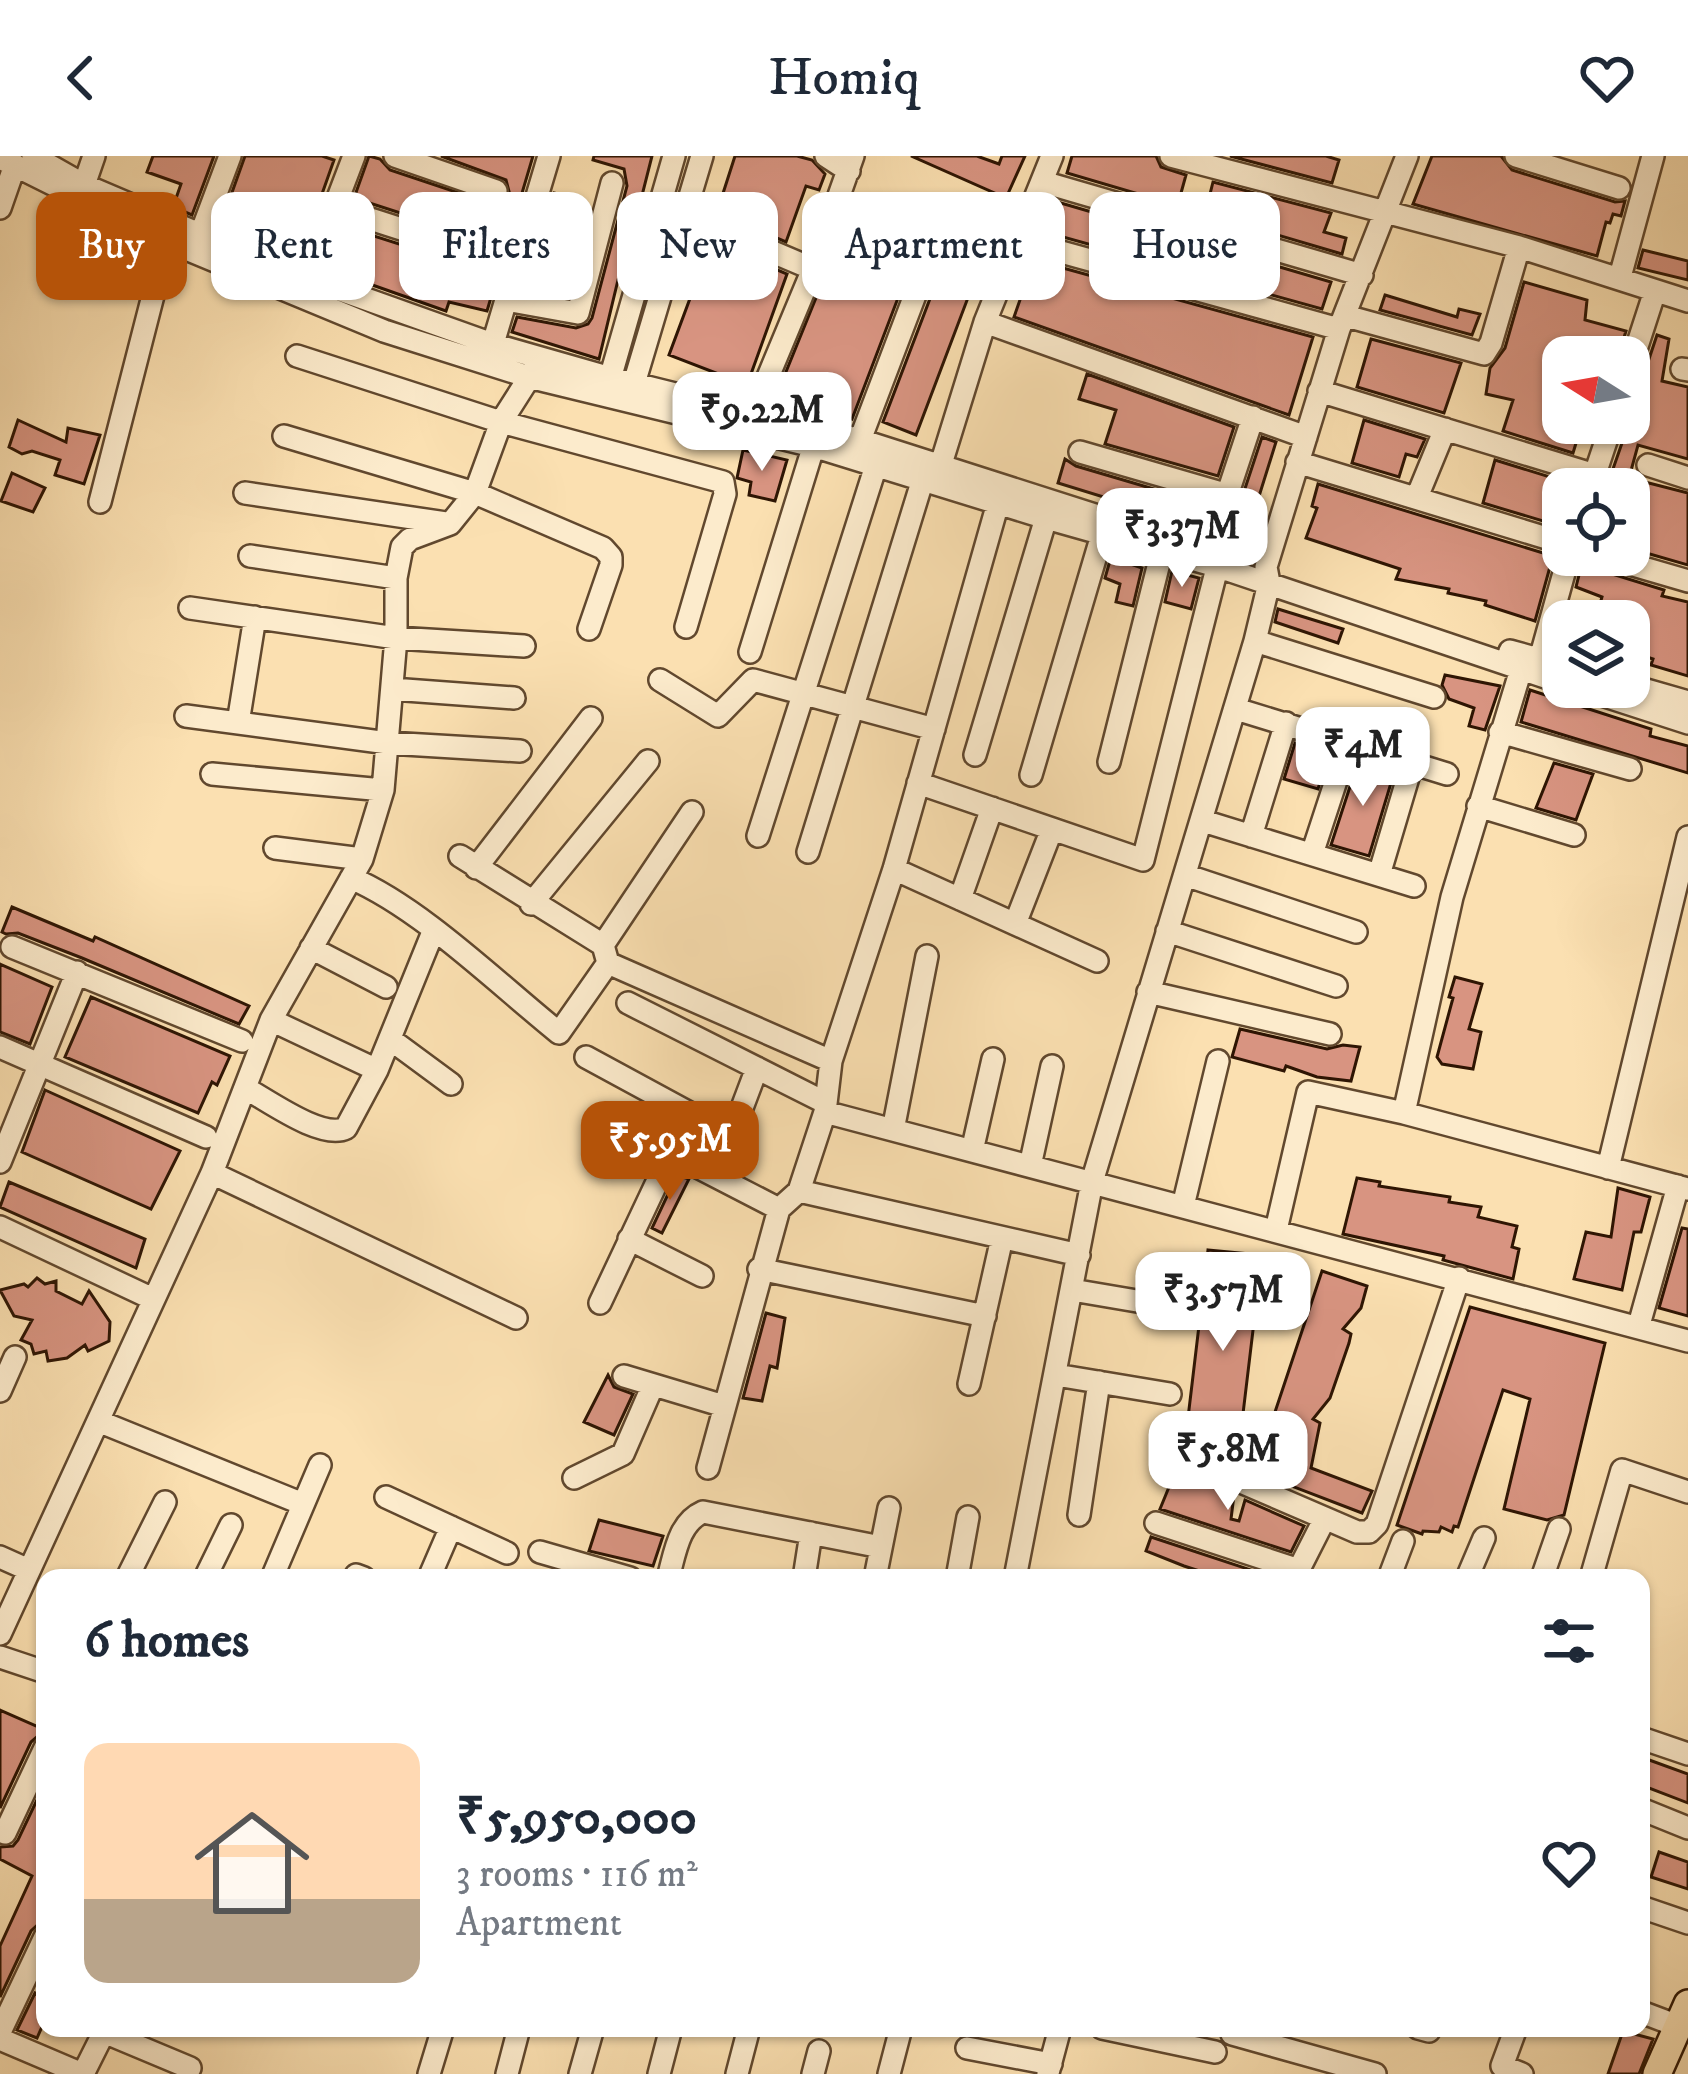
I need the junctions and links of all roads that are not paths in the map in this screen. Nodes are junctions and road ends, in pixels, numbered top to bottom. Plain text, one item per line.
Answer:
1 (94, 156) edge
2 (230, 156) edge
3 (354, 156) edge
4 (395, 156) edge
5 (549, 156) edge
6 (674, 156) edge
7 (702, 156) edge
8 (826, 156) edge
9 (1052, 156) edge
10 (1171, 156) edge
11 (1406, 156) edge
12 (1516, 156) edge
13 (1653, 156) edge
14 (16, 160) edge
15 (851, 163) edge
16 (1043, 182) junction
17 (612, 183) dead end
18 (84, 185) junction
19 (1619, 188) dead end
20 (496, 190) dead end
21 (75, 192) edge
22 (339, 192) edge
23 (538, 192) edge
24 (692, 192) edge
25 (841, 192) edge
26 (1039, 192) edge
27 (0, 208) edge
28 (1386, 213) junction
29 (200, 236) junction
30 (211, 241) edge
31 (1519, 247) junction
32 (1065, 252) edge
33 (593, 256) edge
34 (1621, 272) junction
35 (1362, 275) junction
36 (1688, 286) edge
37 (1655, 291) junction
38 (802, 295) edge
39 (152, 300) edge
40 (339, 300) edge
41 (506, 300) joint
42 (581, 300) edge
43 (653, 300) edge
44 (916, 300) edge
45 (994, 300) edge
46 (1688, 301) edge
47 (985, 322) junction
48 (1342, 322) junction
49 (1640, 336) edge
50 (490, 354) junction
51 (297, 356) dead end
52 (535, 368) junction
53 (619, 390) junction
54 (1319, 391) junction
55 (753, 413) junction
56 (1253, 417) junction
57 (501, 422) junction
58 (1445, 429) junction
59 (284, 436) dead end
60 (1306, 437) junction
61 (816, 439) junction
62 (872, 451) junction
63 (1080, 452) dead end
64 (1297, 462) junction
65 (1648, 465) dead end
66 (1553, 468) edge
67 (932, 473) junction
68 (1688, 478) edge
69 (245, 493) dead end
70 (475, 493) junction
71 (1225, 494) junction
72 (1417, 497) junction
73 (100, 502) dead end
74 (998, 503) junction
75 (1046, 518) junction
76 (450, 524) junction
77 (1102, 535) junction
78 (1542, 536) edge
79 (1162, 551) junction
80 (250, 556) dead end
81 (1215, 557) junction
82 (1650, 570) edge
83 (1268, 575) junction
84 (1561, 576) edge
85 (396, 578) junction
86 (1688, 581) edge
87 (190, 608) dead end
88 (255, 617) junction
89 (686, 626) dead end
90 (589, 629) dead end
91 (397, 638) junction
92 (1255, 641) junction
93 (524, 646) dead end
94 (750, 652) dead end
95 (1528, 661) junction
96 (1542, 663) edge
97 (1542, 669) edge
98 (660, 680) dead end
99 (392, 689) junction
100 (1650, 691) edge
101 (803, 695) junction
102 (1434, 697) dead end
103 (514, 698) dead end
104 (1688, 702) edge
105 (853, 707) junction
106 (1642, 708) edge
107 (1236, 709) junction
108 (186, 716) dead end
109 (592, 718) dead end
110 (238, 723) junction
111 (1688, 723) edge
112 (1286, 724) junction
113 (934, 729) junction
114 (1500, 732) junction
115 (388, 742) junction
116 (1348, 744) junction
117 (520, 752) dead end
118 (975, 755) dead end
119 (648, 761) dead end
120 (1108, 763) dead end
121 (1412, 764) junction
122 (1630, 769) dead end
123 (212, 774) dead end
124 (1447, 774) dead end
125 (1031, 775) dead end
126 (918, 783) junction
127 (383, 790) junction
128 (1478, 806) junction
129 (992, 808) junction
130 (692, 812) dead end
131 (1203, 821) junction
132 (1052, 829) junction
133 (758, 836) dead end
134 (1251, 836) junction
135 (1574, 836) dead end
136 (1688, 837) edge
137 (275, 848) dead end
138 (808, 852) dead end
139 (1312, 854) junction
140 (356, 869) junction
141 (894, 869) junction
142 (1185, 875) junction
143 (1379, 875) junction
144 (1414, 886) dead end
145 (960, 899) junction
146 (531, 904) junction
147 (1015, 924) junction
148 (1167, 931) junction
149 (433, 932) junction
150 (1356, 932) dead end
151 (12, 947) dead end
152 (311, 948) junction
153 (605, 954) junction
154 (927, 956) dead end
155 (1097, 962) dead end
156 (77, 972) junction
157 (1336, 986) dead end
158 (386, 987) dead end
159 (1148, 992) junction
160 (628, 1003) dead end
161 (271, 1020) junction
162 (1330, 1034) dead end
163 (389, 1039) junction
164 (242, 1041) dead end
165 (0, 1047) edge
166 (586, 1057) dead end
167 (993, 1059) dead end
168 (831, 1060) junction
169 (1218, 1061) dead end
170 (38, 1063) junction
171 (1052, 1066) dead end
172 (757, 1068) junction
173 (377, 1070) junction
174 (451, 1084) dead end
175 (244, 1088) junction
176 (826, 1107) junction
177 (1404, 1113) junction
178 (893, 1130) junction
179 (206, 1137) dead end
180 (972, 1150) junction
181 (0, 1162) edge
182 (1030, 1166) junction
183 (1608, 1168) junction
184 (212, 1173) junction
185 (1093, 1182) junction
186 (1683, 1187) edge
187 (800, 1191) junction
188 (1183, 1206) junction
189 (779, 1209) junction
190 (0, 1226) edge
191 (1276, 1230) junction
192 (629, 1238) junction
193 (1002, 1238) junction
194 (1078, 1255) junction
195 (759, 1269) junction
196 (702, 1276) dead end
197 (1459, 1278) junction
198 (1072, 1290) junction
199 (153, 1300) junction
200 (600, 1304) dead end
201 (1184, 1310) dead end
202 (985, 1316) junction
203 (516, 1318) dead end
204 (1639, 1325) junction
205 (1688, 1341) edge
206 (15, 1357) dead end
207 (625, 1376) dead end
208 (1056, 1376) junction
209 (1099, 1382) junction
210 (969, 1384) dead end
211 (653, 1385) junction
212 (0, 1391) edge
213 (1170, 1394) dead end
214 (724, 1406) junction
215 (98, 1421) junction
216 (1184, 1457) dead end
217 (320, 1465) dead end
218 (707, 1468) dead end
219 (574, 1478) dead end
220 (1688, 1492) edge
221 (386, 1497) dead end
222 (165, 1502) dead end
223 (303, 1504) junction
224 (889, 1508) dead end
225 (1079, 1516) dead end
226 (968, 1517) dead end
227 (1325, 1518) junction
228 (1156, 1523) dead end
229 (231, 1525) dead end
230 (451, 1527) junction
231 (1559, 1529) dead end
232 (811, 1533) junction
233 (1484, 1538) dead end
234 (1403, 1541) dead end
235 (881, 1546) junction
236 (507, 1552) dead end
237 (540, 1552) dead end
238 (0, 1557) edge
239 (132, 1569) edge
240 (209, 1569) edge
241 (276, 1569) edge
242 (433, 1569) edge
243 (599, 1569) edge
244 (671, 1569) edge
245 (805, 1569) edge
246 (877, 1569) edge
247 (959, 1569) edge
248 (1017, 1569) edge
249 (1283, 1569) edge
250 (1300, 1569) edge
251 (1392, 1569) edge
252 (1471, 1569) edge
253 (1545, 1569) edge
254 (1594, 1569) edge
255 (29, 1570) junction
256 (0, 1634) edge
257 (0, 1657) edge
258 (36, 1669) edge
259 (1650, 1741) edge
260 (1688, 1754) edge
261 (36, 1767) edge
262 (1650, 1813) edge
263 (1688, 1828) edge
264 (5, 1833) dead end
265 (1650, 1910) edge
266 (1688, 1923) edge
267 (36, 1957) edge
268 (1650, 2013) edge
269 (1683, 2015) edge
270 (0, 2036) edge
271 (101, 2037) edge
272 (121, 2037) edge
273 (439, 2037) edge
274 (517, 2037) edge
275 (590, 2037) edge
276 (669, 2037) edge
277 (746, 2037) edge
278 (899, 2037) edge
279 (1058, 2037) edge
280 (1144, 2037) edge
281 (1246, 2037) edge
282 (1513, 2037) edge
283 (967, 2048) dead end
284 (819, 2051) dead end
285 (1215, 2052) dead end
286 (190, 2068) dead end
287 (1049, 2069) edge
288 (1660, 2073) edge
289 (82, 2074) edge
290 (429, 2074) edge
291 (507, 2074) edge
292 (580, 2074) edge
293 (659, 2074) edge
294 (736, 2074) edge
295 (812, 2074) edge
296 (889, 2074) edge
297 (1375, 2074) edge
298 (1522, 2074) edge

1 - 18 street
2 - 29 street
3 - 22 street
4 - 20 street
5 - 23 street
6 - 53 street
7 - 24 street
8 - 15 street
9 - 16 street
10 - 28 street
11 - 28 street
12 - 19 street
13 - 34 street
14 - 18 street
14 - 21 street
14 - 27 street
15 - 25 street
16 - 26 street
16 - 35 street
17 - 33 street
18 - 29 street
28 - 31 street
28 - 35 street
29 - 30 street
31 - 34 street
31 - 48 street
32 - 48 street
34 - 36 street
34 - 37 street
35 - 48 street
37 - 46 street
37 - 49 street
38 - 55 street
39 - 73 street
40 - 50 street
41 - 42 street
41 - 50 street
43 - 53 street
44 - 62 street
45 - 47 street
47 - 56 street
47 - 67 street
48 - 54 street
50 - 52 street
51 - 57 street
52 - 53 street
52 - 57 street
53 - 55 street
53 - 61 street
54 - 58 street
54 - 60 street
55 - 61 street
56 - 60 street
56 - 71 street
57 - 70 street
57 - 89 street
58 - 66 street
58 - 72 street
59 - 70 street
60 - 64 street
61 - 62 street
61 - 94 street
62 - 67 street
62 - 101 street
63 - 71 street
64 - 72 street
64 - 83 street
65 - 68 street
67 - 74 street
67 - 81 street
67 - 105 street
69 - 76 street
70 - 76 street
70 - 90 street
71 - 81 street
72 - 78 street
74 - 75 street
74 - 113 street
75 - 77 street
75 - 118 street
76 - 85 street
77 - 79 street
77 - 125 street
79 - 81 street
79 - 120 street
80 - 85 street
81 - 83 street
81 - 132 street
82 - 86 street
83 - 92 street
83 - 95 street
84 - 95 street
85 - 91 street
87 - 88 street
88 - 91 street
88 - 110 street
91 - 93 street
91 - 99 street
92 - 102 street
92 - 107 street
95 - 96 street
95 - 97 street
95 - 114 street
98 - 101 street
99 - 103 street
99 - 115 street
100 - 104 street
101 - 105 street
101 - 133 street
105 - 113 street
105 - 138 street
106 - 111 street
107 - 112 street
107 - 131 street
108 - 110 street
109 - 146 street
110 - 115 street
112 - 116 street
112 - 134 street
113 - 126 street
114 - 122 street
114 - 128 street
115 - 117 street
115 - 127 street
116 - 121 street
116 - 139 street
119 - 146 street
121 - 124 street
121 - 143 street
123 - 127 street
126 - 129 street
126 - 141 street
127 - 140 street
128 - 135 street
128 - 177 street
129 - 132 street
129 - 145 street
130 - 153 street
131 - 134 street
131 - 142 street
132 - 147 street
134 - 139 street
136 - 183 street
137 - 140 street
139 - 143 street
140 - 149 street
140 - 152 street
141 - 145 street
141 - 168 street
142 - 148 street
142 - 150 street
143 - 144 street
145 - 147 street
146 - 153 street
147 - 155 street
148 - 157 street
148 - 159 street
149 - 153 street
149 - 163 street
151 - 156 street
152 - 158 street
152 - 161 street
153 - 168 street
154 - 178 street
156 - 164 street
156 - 170 street
159 - 162 street
159 - 185 street
160 - 172 street
161 - 173 street
161 - 175 street
163 - 173 street
163 - 174 street
165 - 170 street
166 - 172 street
167 - 180 street
168 - 176 street
169 - 188 street
170 - 179 street
170 - 181 street
171 - 182 street
172 - 176 street
173 - 175 street
175 - 184 street
176 - 178 street
176 - 187 street
177 - 183 street
177 - 191 street
178 - 180 street
180 - 182 street
182 - 185 street
183 - 186 street
184 - 199 street
184 - 203 street
185 - 188 street
185 - 194 street
186 - 204 street
187 - 189 street
187 - 193 street
188 - 191 street
189 - 192 street
189 - 195 street
190 - 199 street
191 - 197 street
192 - 196 street
192 - 200 street
193 - 194 street
193 - 202 street
194 - 198 street
195 - 202 street
195 - 214 street
197 - 204 street
197 - 227 street
198 - 201 street
198 - 208 street
199 - 215 street
202 - 210 street
204 - 205 street
206 - 212 street
207 - 211 street
208 - 209 street
208 - 248 street
209 - 213 street
209 - 225 street
211 - 214 street
211 - 219 street
214 - 218 street
215 - 223 street
215 - 255 street
216 - 227 street
217 - 223 street
220 - 254 street
221 - 230 street
222 - 239 street
223 - 241 street
224 - 235 street
226 - 247 street
227 - 250 street
228 - 249 street
229 - 240 street
230 - 236 street
230 - 242 street
231 - 253 street
232 - 235 street
232 - 244 street
232 - 245 street
233 - 252 street
234 - 251 street
235 - 246 street
237 - 243 street
238 - 255 street
255 - 256 street
257 - 258 street
259 - 260 street
261 - 264 street
262 - 263 street
265 - 266 street
267 - 270 street
268 - 269 street
269 - 288 main road
270 - 289 street
271 - 289 street
272 - 286 street
273 - 290 street
274 - 291 street
275 - 292 street
276 - 293 street
277 - 294 street
278 - 296 street
279 - 287 street
280 - 285 street
281 - 297 street
282 - 298 street
283 - 287 street
284 - 295 street

